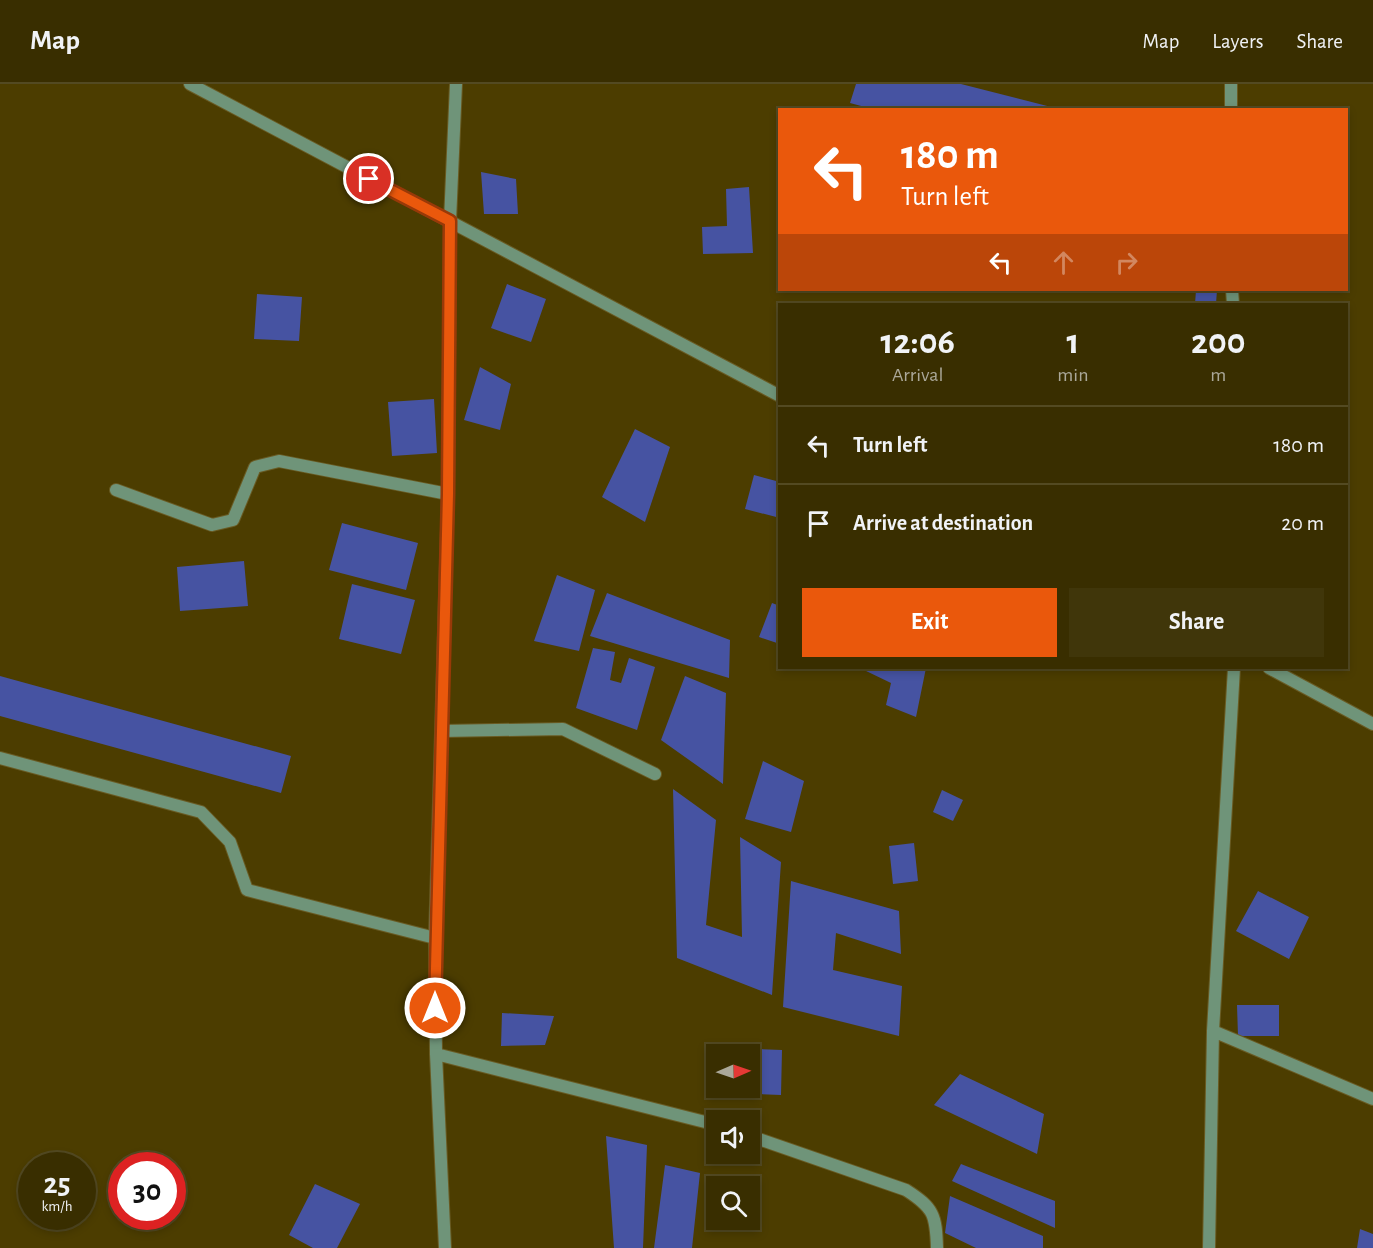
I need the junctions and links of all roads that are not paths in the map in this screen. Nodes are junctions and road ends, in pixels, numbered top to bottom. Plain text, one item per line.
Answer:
1 (190, 84) edge
2 (456, 84) edge
3 (1231, 84) edge
4 (1231, 108) edge
5 (450, 221) junction
6 (778, 395) edge
7 (116, 490) dead end
8 (448, 494) junction
9 (1234, 669) edge
10 (1271, 669) edge
11 (1373, 724) edge
12 (441, 731) junction
13 (0, 758) edge
14 (655, 774) dead end
15 (435, 938) junction
16 (1213, 1031) junction
17 (436, 1054) junction
18 (1373, 1099) edge
19 (706, 1122) edge
20 (760, 1140) edge
21 (445, 1248) edge
22 (937, 1248) edge
23 (1209, 1248) edge

1 - 5 street
2 - 5 street
3 - 4 street
5 - 6 street
5 - 8 street
7 - 8 street
8 - 12 street
9 - 16 street
10 - 11 street
12 - 14 street
12 - 15 street
13 - 15 street
15 - 17 street
16 - 18 street
16 - 23 street
17 - 19 street
17 - 21 street
20 - 22 street

